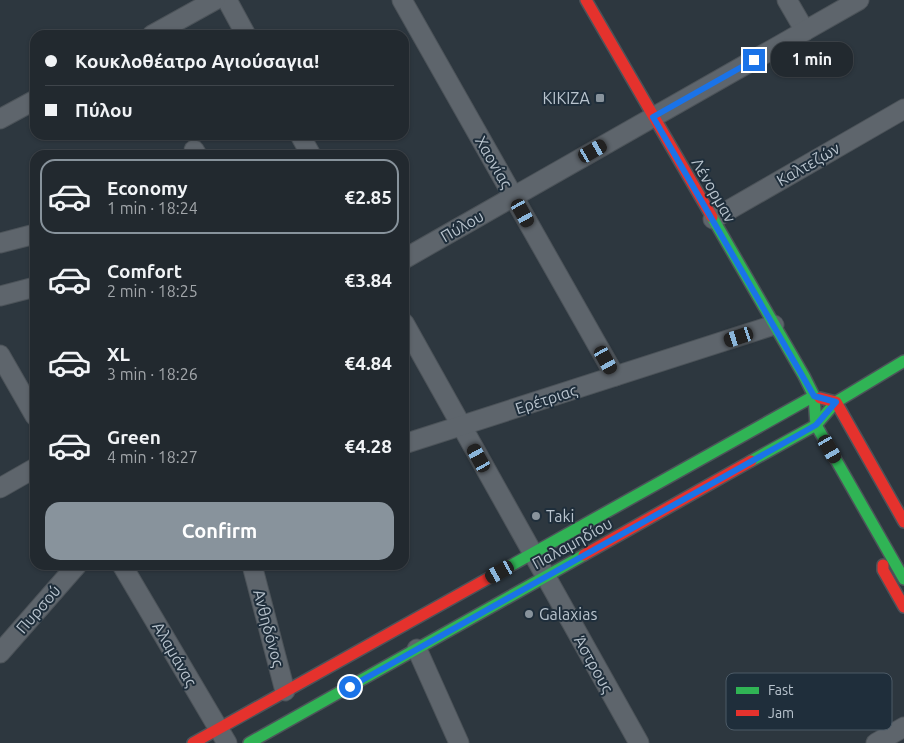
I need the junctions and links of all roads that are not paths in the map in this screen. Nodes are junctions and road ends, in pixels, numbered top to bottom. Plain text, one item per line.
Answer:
1 (215, 0) edge
2 (227, 0) edge
3 (402, 0) edge
4 (586, 0) edge
5 (787, 0) edge
6 (859, 0) edge
7 (161, 30) edge
8 (243, 30) edge
9 (805, 31) junction
10 (30, 103) edge
11 (904, 109) edge
12 (653, 117) junction
13 (0, 120) edge
14 (513, 196) junction
15 (713, 219) junction
16 (30, 235) edge
17 (0, 243) edge
18 (409, 256) edge
19 (30, 287) edge
20 (0, 296) edge
21 (774, 325) junction
22 (409, 332) edge
23 (0, 355) edge
24 (904, 361) edge
25 (615, 376) junction
26 (814, 396) junction
27 (836, 402) junction
28 (30, 407) edge
29 (816, 425) junction
30 (462, 426) junction
31 (409, 442) edge
32 (30, 471) edge
33 (0, 488) edge
34 (891, 499) junction
35 (904, 507) edge
36 (904, 522) edge
37 (881, 539) junction
38 (532, 554) junction
39 (73, 570) edge
40 (125, 570) edge
41 (253, 570) edge
42 (546, 576) junction
43 (904, 579) edge
44 (904, 607) edge
45 (416, 649) junction
46 (0, 653) edge
47 (286, 691) junction
48 (904, 727) edge
49 (223, 736) edge
50 (193, 743) edge
51 (249, 743) edge
52 (459, 743) edge
53 (638, 743) edge
54 (876, 743) edge

1 - 7 street
2 - 8 street
3 - 14 street, Χαονίας
4 - 12 street, Λένορμαν
5 - 9 street
6 - 9 street, Πύλου
9 - 12 street, Πύλου
10 - 13 street
11 - 15 street, Καλτεζών
12 - 14 street, Πύλου
12 - 15 street, Λένορμαν
14 - 18 street, Πύλου
14 - 25 street, Χαονίας
15 - 21 street, Λένορμαν
16 - 17 street
19 - 20 street
21 - 25 street, Ερέτριας
21 - 26 street, Λένορμαν
22 - 30 street, Άστρους
23 - 28 street
24 - 27 street, Παλαμηδίου
25 - 30 street, Ερέτριας
26 - 27 street
26 - 29 street, Λένορμαν
26 - 38 street, Παλαμηδίου
27 - 29 street, Παλαμηδίου
27 - 34 street
29 - 37 street, Λένορμαν
29 - 42 street, Παλαμηδίου
30 - 31 street, Ερέτριας
30 - 38 street, Άστρους
32 - 33 street
34 - 35 street
34 - 36 street
37 - 43 street, Λένορμαν
37 - 44 street
38 - 42 street, Άστρους
38 - 47 street, Παλαμηδίου
39 - 46 street, Πυρσού
40 - 49 street, Αλαμάνας
41 - 47 street, Ανθηδόνος
42 - 45 street, Παλαμηδίου
42 - 53 street, Άστρους
45 - 51 street, Παλαμηδίου
45 - 52 street
47 - 49 street, Παλαμηδίου
48 - 54 street
49 - 50 street, Παλαμηδίου

